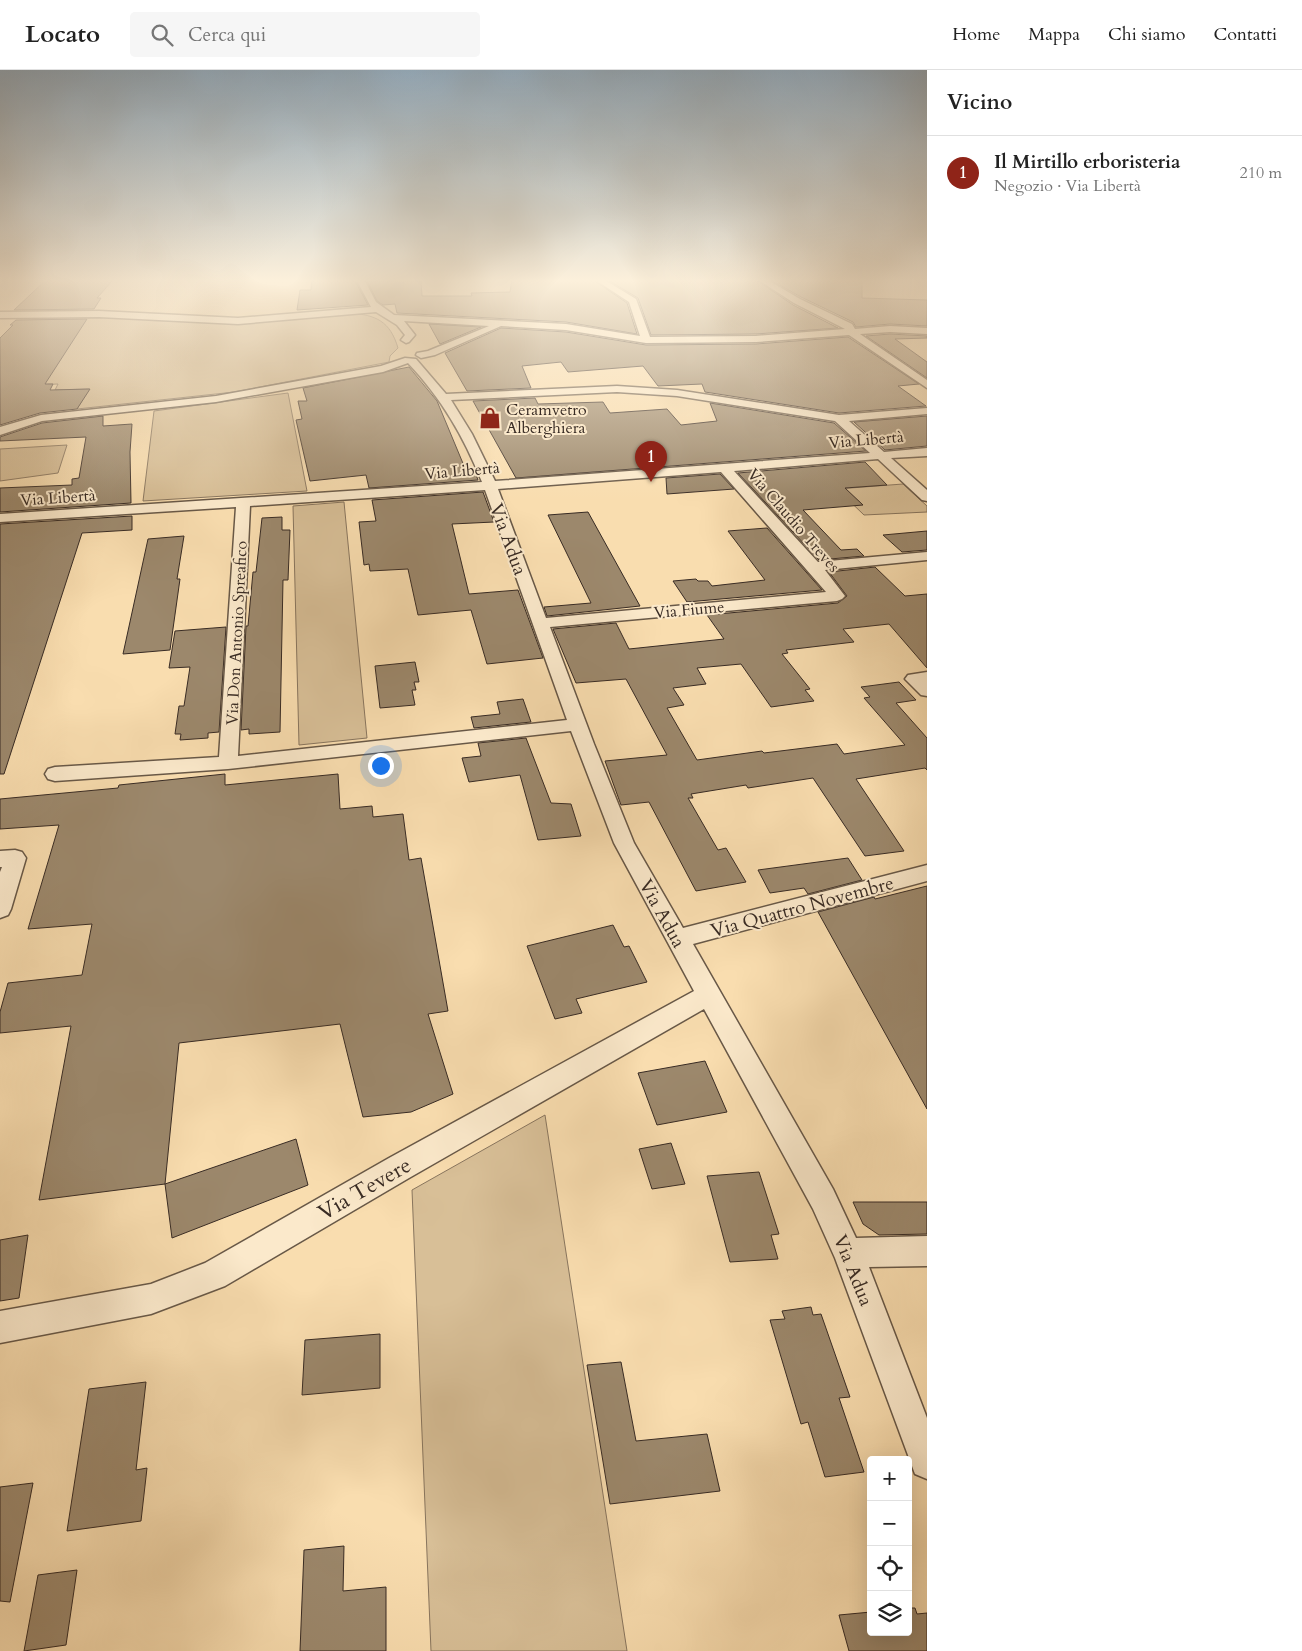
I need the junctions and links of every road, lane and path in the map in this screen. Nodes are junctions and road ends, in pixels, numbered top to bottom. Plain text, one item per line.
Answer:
1 (432, 353) edge
2 (881, 353) edge
3 (411, 354) junction
4 (927, 385) edge
5 (445, 397) junction
6 (927, 411) edge
7 (83, 412) junction
8 (839, 418) junction
9 (0, 424) edge
10 (0, 431) edge
11 (927, 452) edge
12 (880, 456) junction
13 (725, 468) junction
14 (489, 486) junction
15 (927, 497) edge
16 (243, 502) junction
17 (0, 518) edge
18 (927, 556) edge
19 (814, 567) junction
20 (837, 596) joint
21 (540, 623) junction
22 (927, 677) edge
23 (927, 691) edge
24 (576, 725) junction
25 (228, 763) junction
26 (55, 774) dead end
27 (7, 858) edge
28 (927, 873) edge
29 (0, 909) edge
30 (678, 939) junction
31 (708, 995) junction
32 (927, 1251) edge
33 (848, 1253) junction
34 (0, 1327) edge
35 (927, 1462) edge

1 - 3 street
2 - 4 street
3 - 5 street, Via Adua
3 - 7 street
5 - 8 street
5 - 14 street, Via Adua
6 - 8 street
7 - 9 street
7 - 10 street
8 - 12 street
11 - 12 street, Via Libertà
12 - 13 street, Via Libertà
12 - 15 street
13 - 14 street, Via Libertà
13 - 19 street, Via Claudio Treves
14 - 16 street, Via Libertà
14 - 21 street, Via Adua
16 - 17 street, Via Libertà
16 - 25 street, Via Don Antonio Spreafico
18 - 19 street
19 - 20 street, Via Claudio Treves
20 - 21 street, Via Fiume
21 - 24 street, Via Adua
22 - 23 street
24 - 25 street
24 - 30 street, Via Adua
25 - 26 street
27 - 29 street
28 - 30 street, Via Quattro Novembre
30 - 31 street, Via Adua
31 - 33 street, Via Adua
31 - 34 street, Via Tevere
32 - 33 street
33 - 35 street, Via Adua

